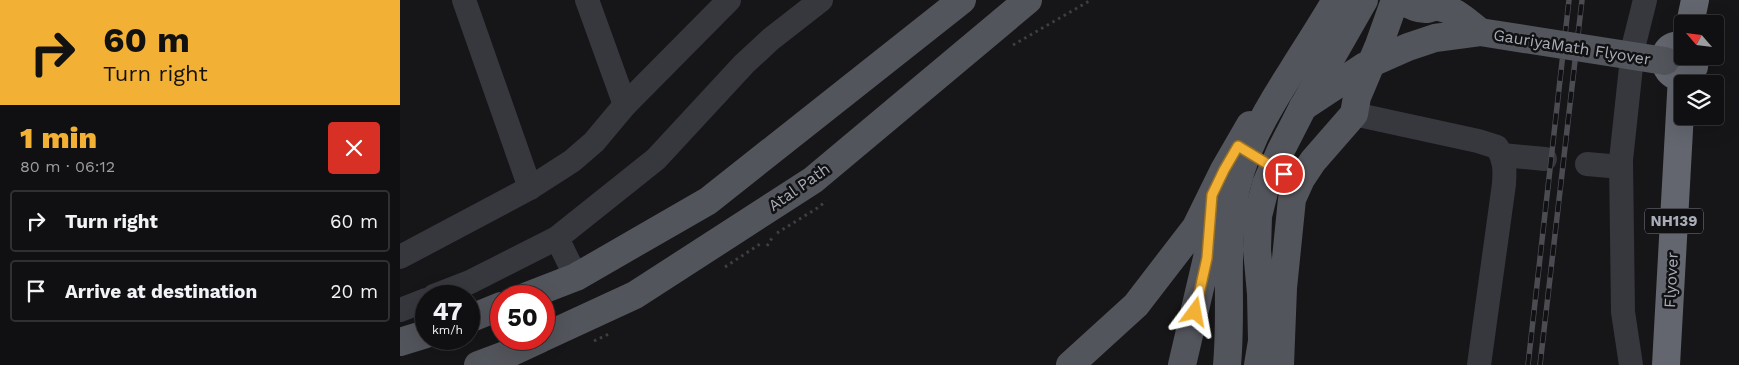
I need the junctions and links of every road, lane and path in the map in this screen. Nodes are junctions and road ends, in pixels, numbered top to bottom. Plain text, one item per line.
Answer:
1 (464, 0) edge
2 (587, 0) edge
3 (729, 0) edge
4 (821, 0) edge
5 (962, 0) edge
6 (1028, 0) edge
7 (1327, 0) edge
8 (1336, 0) edge
9 (1364, 0) edge
10 (1395, 0) edge
11 (1400, 0) edge
12 (1645, 0) edge
13 (1695, 0) edge
14 (1692, 15) edge
15 (1480, 32) junction
16 (1674, 59) edge
17 (1681, 65) edge
18 (625, 105) junction
19 (1303, 107) junction
20 (1354, 114) junction
21 (1238, 146) junction
22 (1502, 155) junction
23 (1544, 159) dead end
24 (1587, 164) dead end
25 (1621, 167) junction
26 (1299, 184) junction
27 (530, 188) junction
28 (1212, 195) junction
29 (774, 235) dead end
30 (557, 238) junction
31 (767, 246) dead end
32 (400, 256) edge
33 (576, 277) junction
34 (462, 285) edge
35 (555, 285) edge
36 (415, 304) edge
37 (400, 310) edge
38 (555, 332) edge
39 (415, 337) edge
40 (400, 342) edge
41 (516, 350) edge
42 (478, 365) edge
43 (1070, 365) edge
44 (1182, 365) edge
45 (1228, 365) edge
46 (1258, 365) edge
47 (1280, 365) edge
48 (1479, 365) edge
49 (1631, 365) edge
50 (1666, 365) edge

1 - 27 street
2 - 18 street
3 - 18 street
4 - 30 street
5 - 33 main road
6 - 38 main road, Atal Path
7 - 21 main road
8 - 45 main road, bridge
9 - 19 main road
10 - 20 main road
11 - 15 main road, GauriyaMath Flyover
12 - 25 street
13 - 14 highway
15 - 16 main road, GauriyaMath Flyover, bridge
15 - 19 main road, GauriyaMath Flyover, bridge
17 - 50 highway, Flyover / NH139
18 - 27 street
19 - 46 main road, bridge
20 - 22 street
20 - 26 main road
21 - 26 main road
21 - 28 main road
22 - 23 street
22 - 48 street
24 - 25 street
25 - 49 street
26 - 47 main road
27 - 32 street
28 - 43 main road
28 - 44 main road
29 - 31 path
30 - 33 street
30 - 34 street
33 - 35 main road
36 - 37 street
39 - 40 main road
41 - 42 main road, Atal Path

